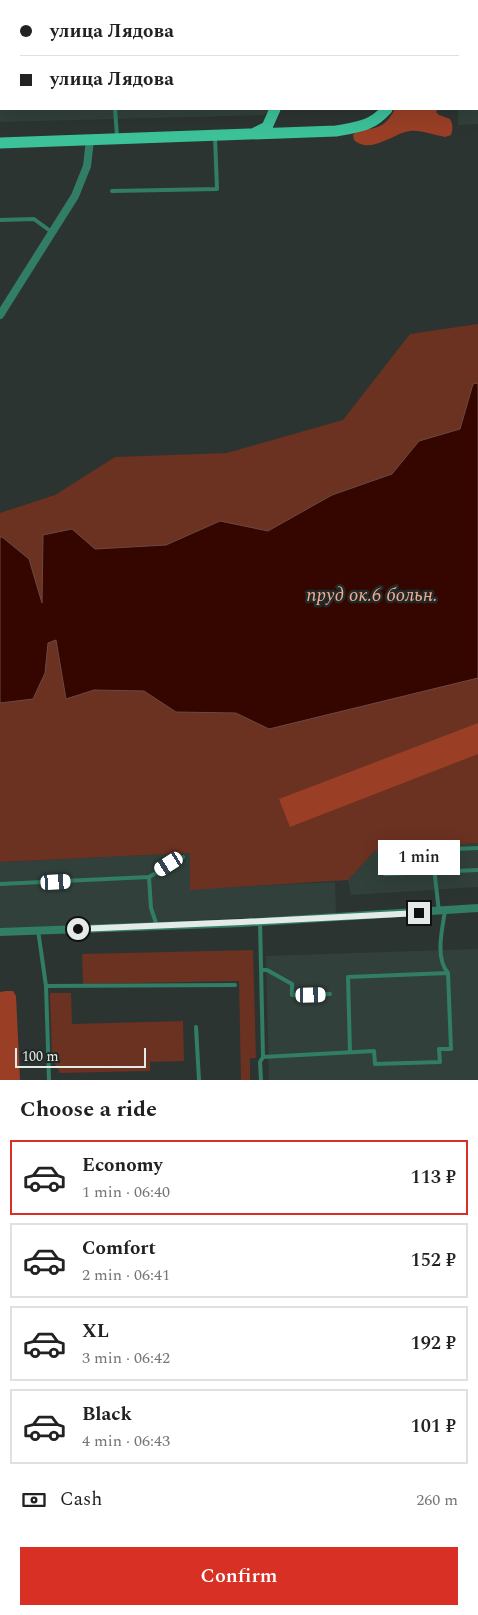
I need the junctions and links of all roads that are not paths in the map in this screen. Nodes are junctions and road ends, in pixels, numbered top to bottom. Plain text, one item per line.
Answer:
1 (115, 110) edge
2 (275, 110) edge
3 (386, 110) edge
4 (253, 134) junction
5 (215, 135) junction
6 (117, 139) junction
7 (90, 140) junction
8 (0, 143) edge
9 (112, 191) dead end
10 (0, 220) edge
11 (53, 232) junction
12 (0, 315) edge
13 (478, 848) edge
14 (182, 857) dead end
15 (478, 870) edge
16 (434, 873) junction
17 (385, 874) dead end
18 (149, 877) junction
19 (0, 884) edge
20 (157, 907) dead end
21 (151, 908) junction
22 (478, 908) edge
23 (442, 911) junction
24 (260, 921) junction
25 (157, 926) junction
26 (38, 930) junction
27 (0, 932) edge
28 (262, 970) junction
29 (448, 973) junction
30 (235, 984) dead end
31 (46, 986) junction
32 (330, 994) dead end
33 (196, 1027) dead end
34 (350, 1052) junction
35 (263, 1057) junction
36 (49, 1080) edge
37 (199, 1080) edge
38 (261, 1080) edge

1 - 6 lane
2 - 4 main road
3 - 4 main road
4 - 5 main road
5 - 6 main road
5 - 9 lane
6 - 7 main road
7 - 8 main road
7 - 11 street
10 - 11 lane
11 - 12 street
13 - 16 lane
14 - 18 lane
15 - 16 lane
16 - 17 lane
16 - 23 lane
18 - 19 lane
18 - 21 lane
20 - 21 lane
21 - 25 lane
22 - 23 street
23 - 24 street
23 - 29 lane
24 - 25 street
24 - 28 lane
25 - 26 street
26 - 27 street
26 - 31 lane
28 - 32 lane
28 - 35 lane
29 - 34 lane
29 - 34 lane
30 - 31 lane
31 - 36 lane
33 - 37 lane
34 - 35 lane
35 - 38 lane

